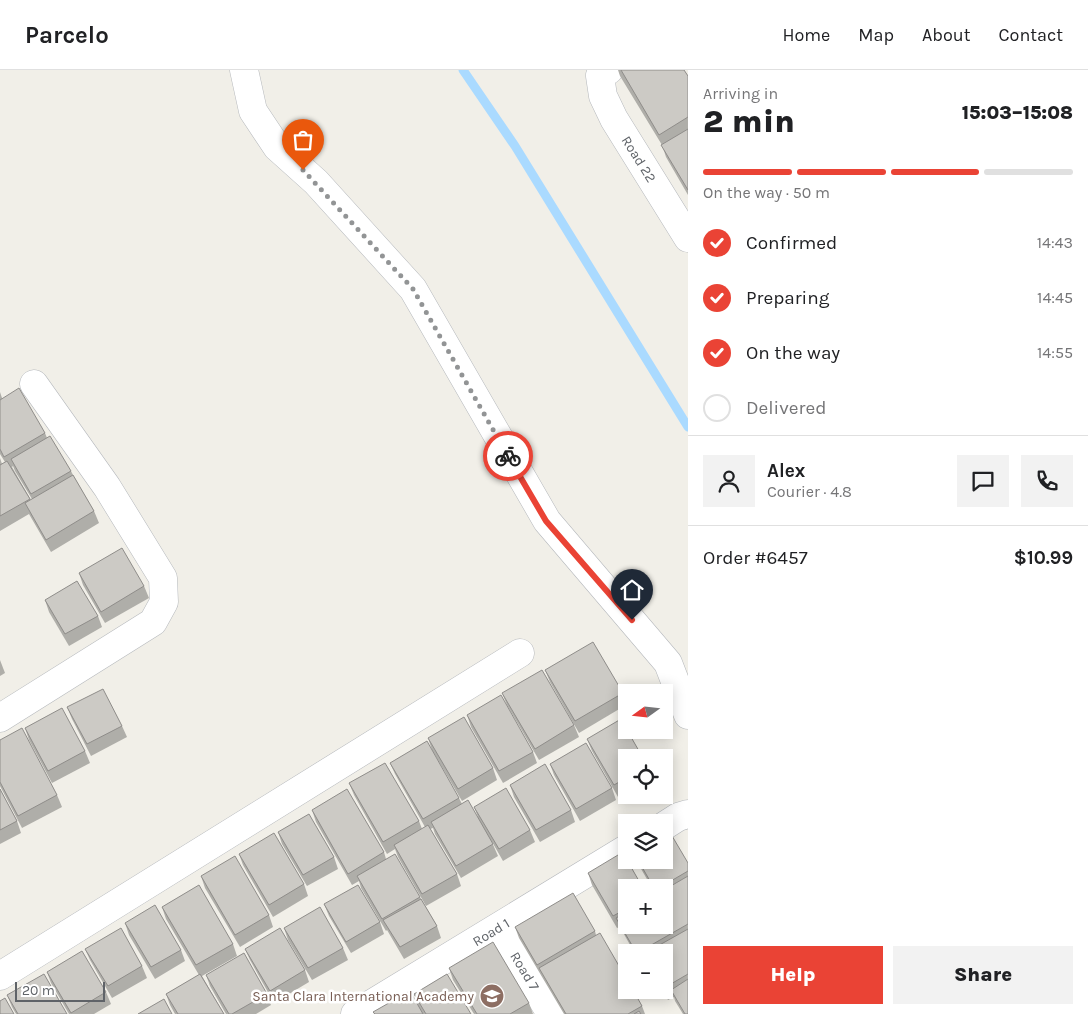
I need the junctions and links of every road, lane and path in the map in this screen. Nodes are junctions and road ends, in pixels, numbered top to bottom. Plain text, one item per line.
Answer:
1 (244, 70) edge
2 (605, 73) edge
3 (688, 238) edge
4 (34, 384) dead end
5 (520, 653) dead end
6 (688, 715) edge
7 (0, 718) edge
8 (618, 854) edge
9 (499, 928) junction
10 (0, 976) edge
11 (355, 1014) edge
12 (551, 1014) edge

1 - 6 street
2 - 3 street, Road 22
4 - 7 street
5 - 10 street
8 - 9 street, Road 1
9 - 11 street, Road 1
9 - 12 street, Road 7

